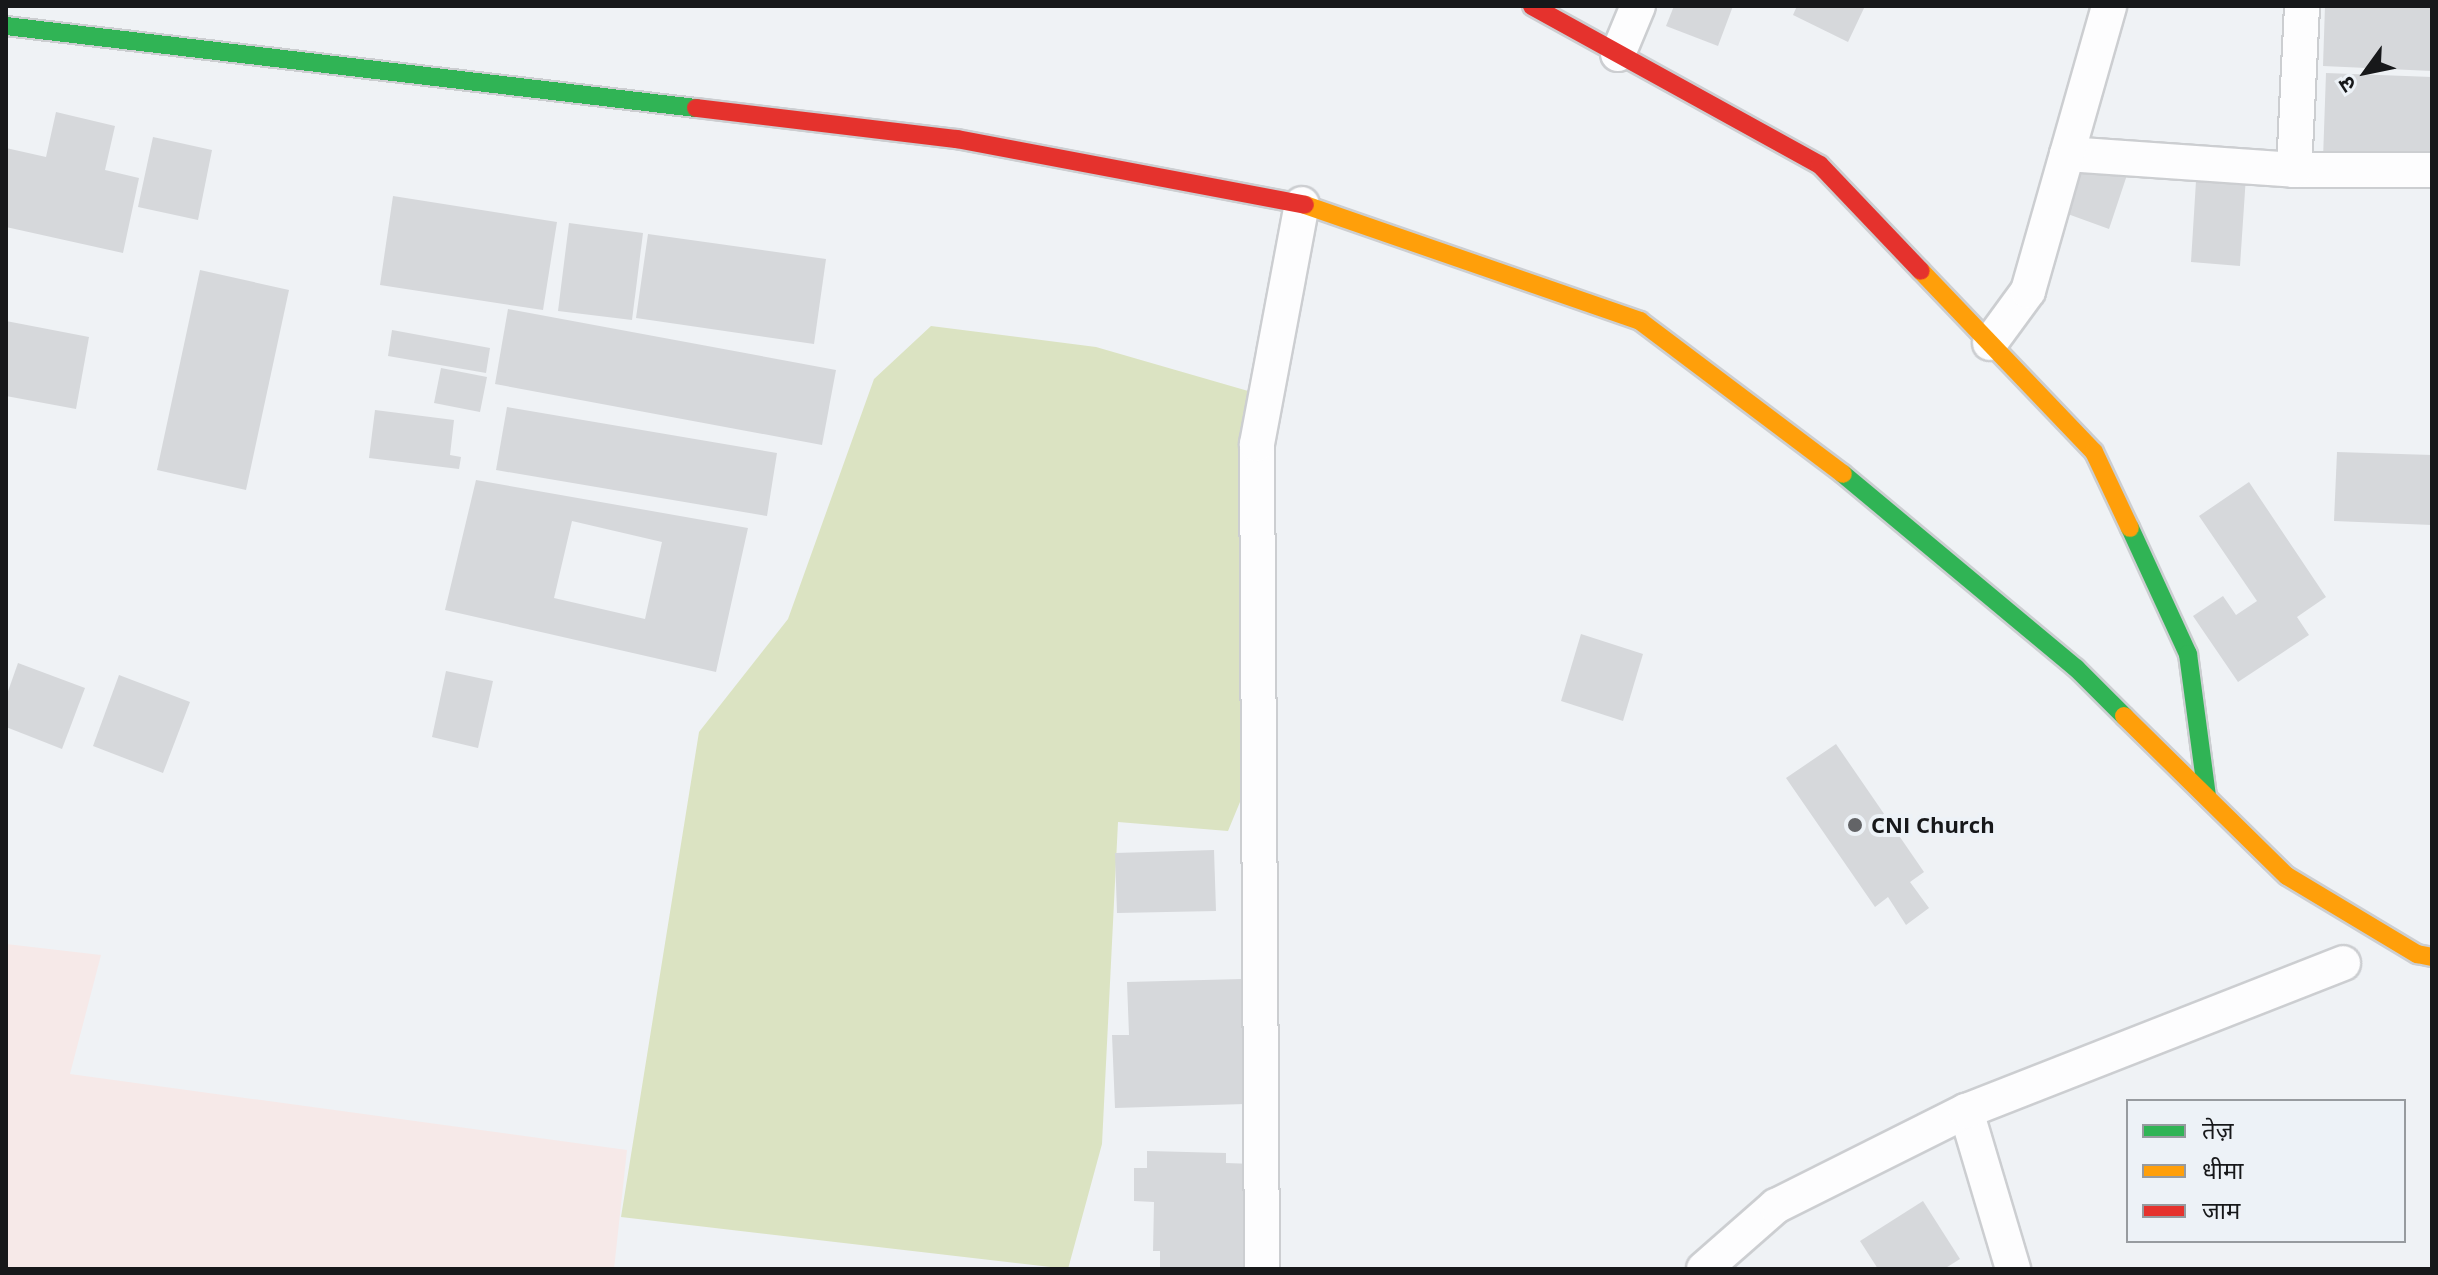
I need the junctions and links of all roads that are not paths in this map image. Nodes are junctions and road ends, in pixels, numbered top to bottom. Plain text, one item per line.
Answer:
1 (1532, 6) edge
2 (1638, 6) edge
3 (2109, 6) edge
4 (2302, 6) edge
5 (6, 26) edge
6 (1618, 54) junction
7 (2067, 154) junction
8 (2294, 170) junction
9 (2432, 170) edge
10 (1302, 204) junction
11 (1990, 343) junction
12 (2207, 796) junction
13 (2432, 957) edge
14 (2343, 963) dead end
15 (1966, 1111) junction
16 (1262, 1269) edge
17 (1704, 1269) edge
18 (2013, 1269) edge

1 - 6 main road
2 - 6 street
3 - 7 street
4 - 8 street
5 - 10 main road
6 - 11 main road
7 - 8 street
7 - 11 street
8 - 9 street
10 - 12 main road
10 - 16 street
11 - 12 main road
12 - 13 main road
14 - 15 street
15 - 17 street
15 - 18 street

